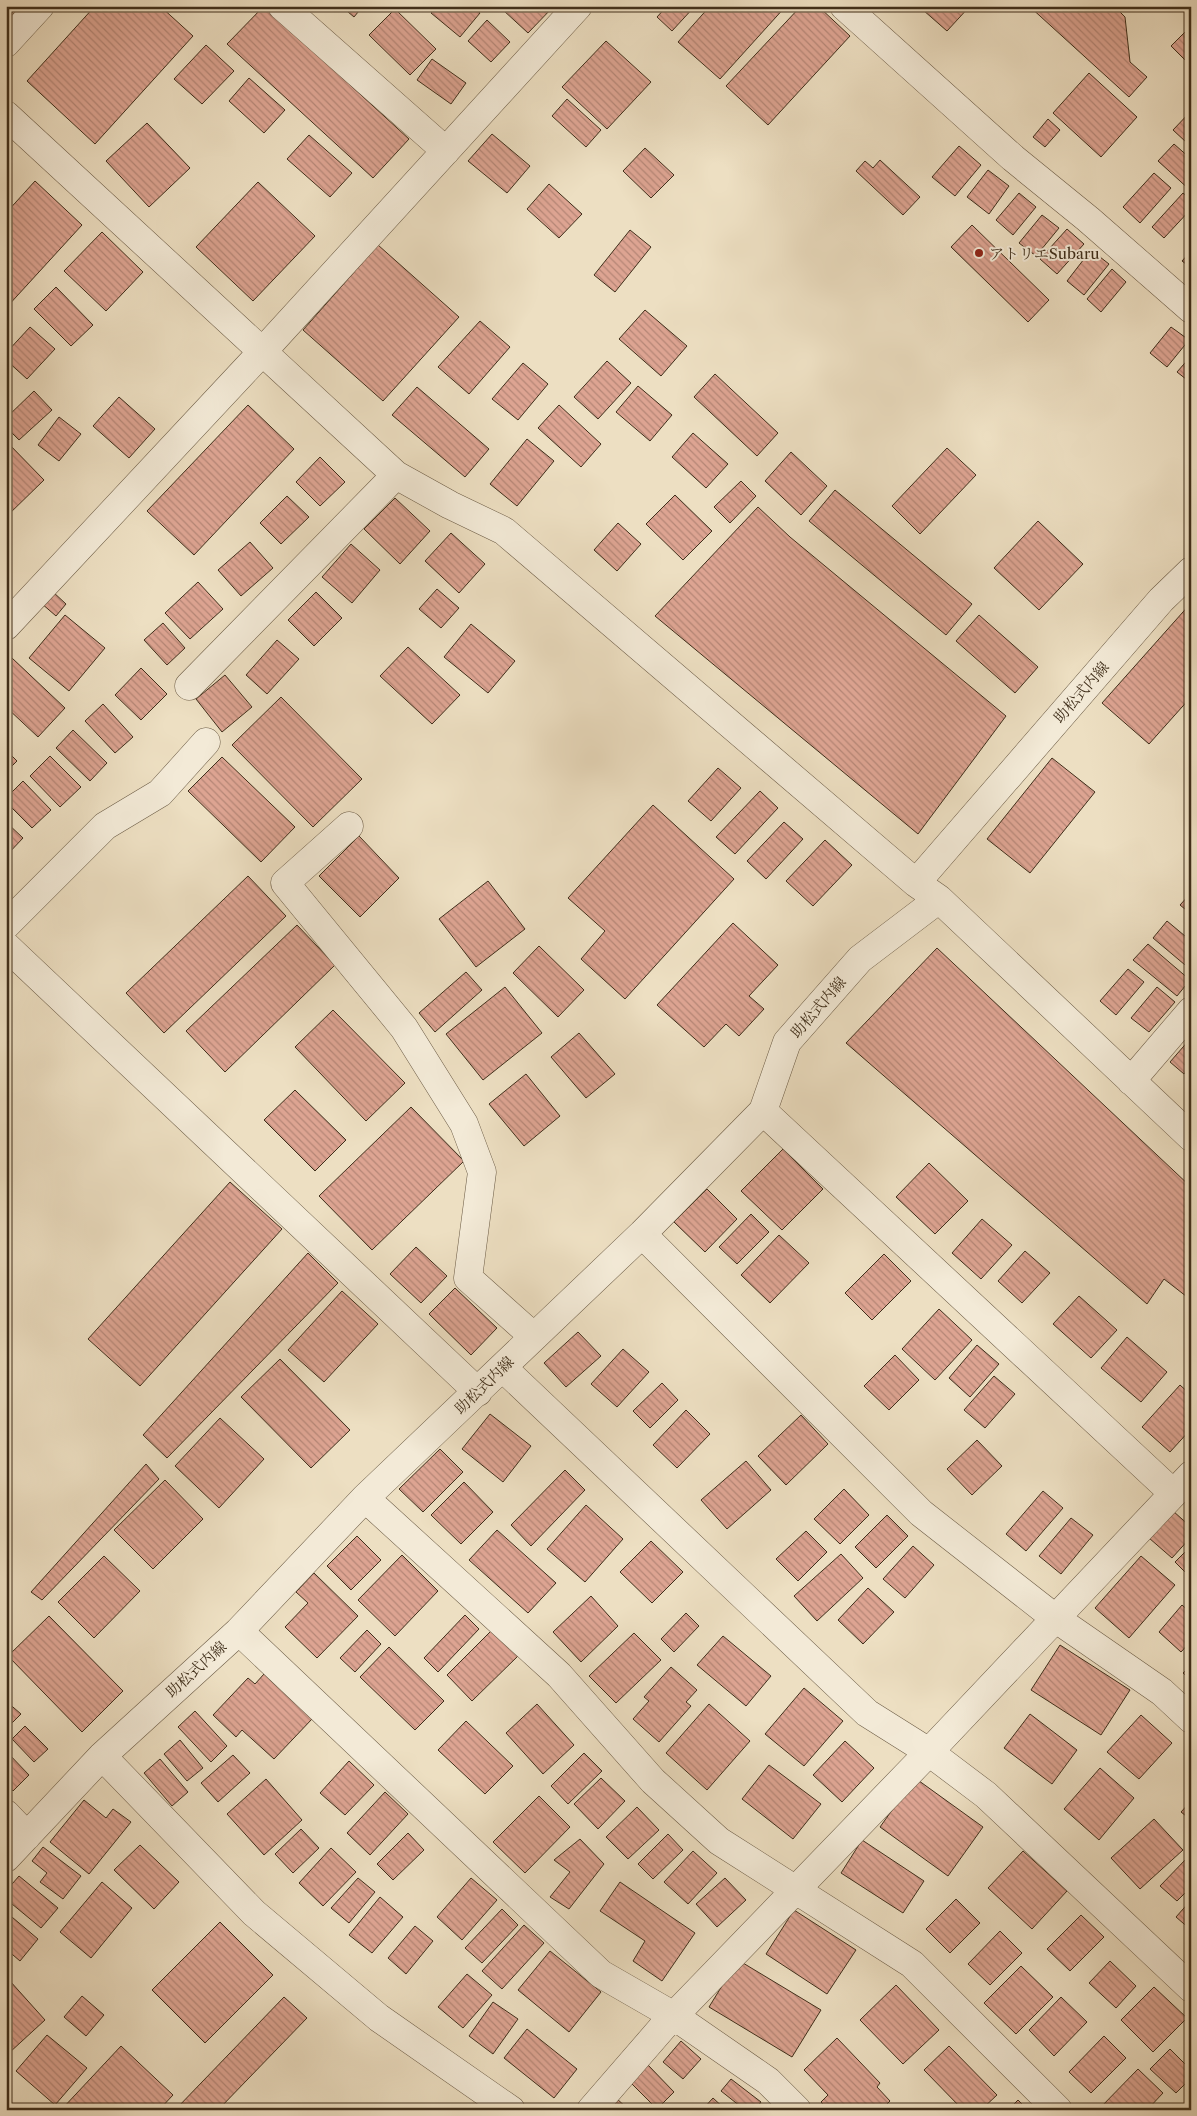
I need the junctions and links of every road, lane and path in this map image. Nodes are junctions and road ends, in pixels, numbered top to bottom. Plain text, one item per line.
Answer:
1 (40, 6) edge
2 (282, 6) edge
3 (578, 6) edge
4 (844, 6) edge
5 (6, 43) edge
6 (6, 115) edge
7 (446, 151) junction
8 (1191, 309) edge
9 (263, 351) junction
10 (396, 475) junction
11 (1191, 571) edge
12 (6, 626) edge
13 (189, 686) dead end
14 (206, 742) dead end
15 (349, 826) dead end
16 (916, 883) junction
17 (939, 899) junction
18 (6, 925) edge
19 (6, 946) edge
20 (1191, 1011) edge
21 (1131, 1081) junction
22 (763, 1111) junction
23 (1191, 1138) edge
24 (642, 1234) junction
25 (533, 1336) junction
26 (503, 1368) junction
27 (478, 1392) junction
28 (1182, 1484) edge
29 (364, 1498) junction
30 (1055, 1618) junction
31 (239, 1631) junction
32 (1191, 1719) edge
33 (929, 1752) junction
34 (102, 1756) junction
35 (6, 1814) edge
36 (27, 1836) junction
37 (6, 1858) edge
38 (796, 1890) junction
39 (1191, 1988) edge
40 (674, 2016) junction
41 (511, 2110) edge
42 (591, 2110) edge
43 (797, 2110) edge
44 (1058, 2110) edge

1 - 5 street
2 - 7 street
3 - 7 street
4 - 8 street
6 - 9 street
7 - 9 street
9 - 10 street
9 - 12 street
10 - 13 street
10 - 16 street
11 - 16 street, 助松式内線
14 - 18 street
15 - 25 street
16 - 17 street
17 - 21 street
17 - 22 street, 助松式内線
19 - 27 street
20 - 21 street
21 - 23 street
22 - 24 street, 助松式内線
22 - 28 street
24 - 25 street, 助松式内線
24 - 30 street
25 - 26 street, 助松式内線
26 - 27 street, 助松式内線
26 - 33 street
27 - 29 street, 助松式内線
28 - 30 street
29 - 31 street, 助松式内線
29 - 38 street
30 - 32 street
30 - 33 street
31 - 34 street, 助松式内線
31 - 40 street
33 - 38 street
33 - 39 street
34 - 36 street, 助松式内線
34 - 41 street
35 - 36 street
36 - 37 street, 助松式内線
38 - 40 street
38 - 44 street
40 - 42 street
40 - 43 street

